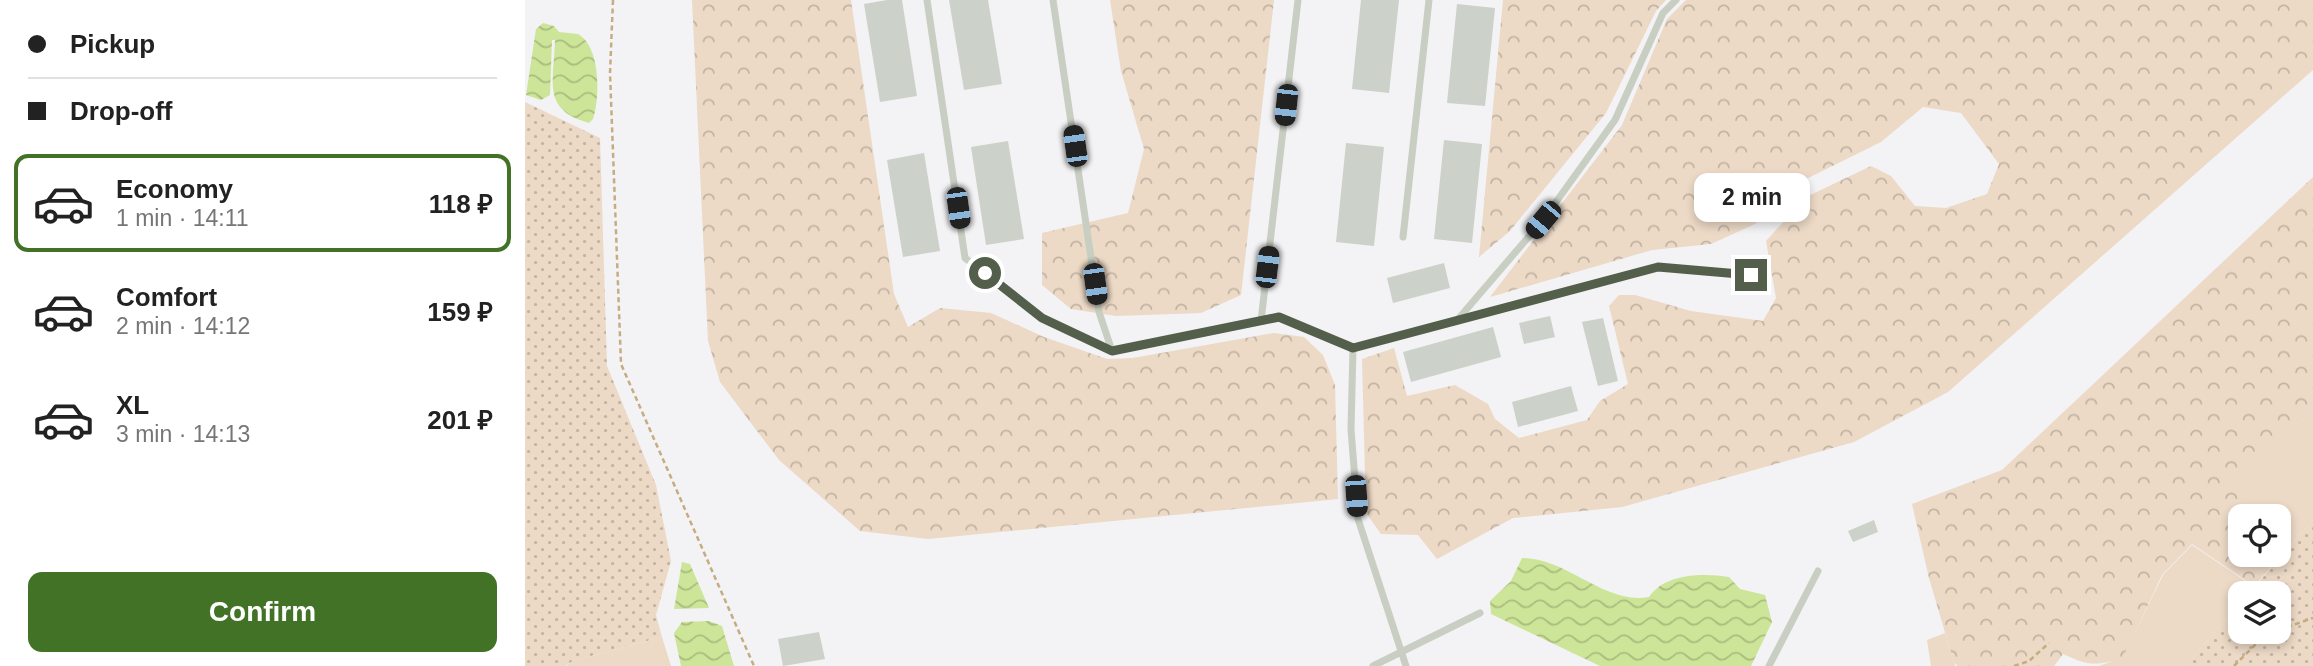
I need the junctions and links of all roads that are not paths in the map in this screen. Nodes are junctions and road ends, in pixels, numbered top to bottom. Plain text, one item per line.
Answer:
1 (927, 0) edge
2 (1053, 0) edge
3 (1298, 0) edge
4 (1429, 0) edge
5 (1676, 0) edge
6 (1403, 237) dead end
7 (1751, 275) dead end
8 (1459, 319) junction
9 (1261, 321) junction
10 (1353, 348) junction
11 (1112, 351) junction
12 (1818, 572) dead end
13 (1480, 613) dead end
14 (1401, 652) junction
15 (1373, 666) edge
16 (1406, 666) edge
17 (1769, 666) edge

1 - 11 lane
2 - 11 lane
3 - 9 lane
4 - 6 lane
5 - 8 lane
7 - 8 lane
8 - 10 lane
9 - 10 lane
9 - 11 lane
10 - 14 lane
12 - 17 lane
13 - 14 lane
14 - 15 lane
14 - 16 lane

